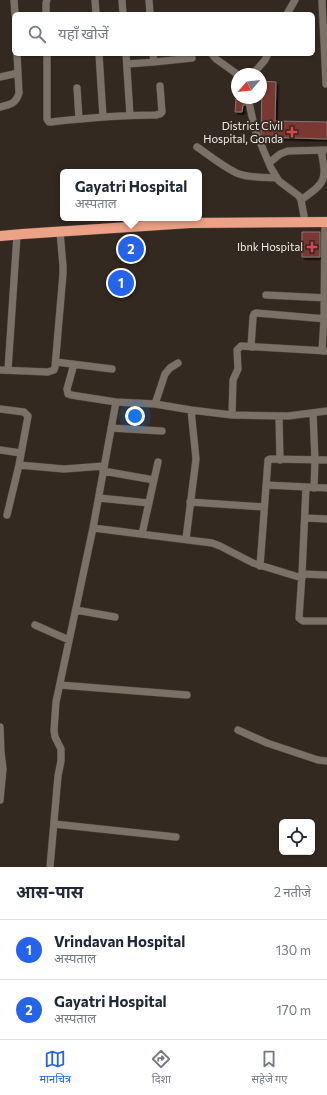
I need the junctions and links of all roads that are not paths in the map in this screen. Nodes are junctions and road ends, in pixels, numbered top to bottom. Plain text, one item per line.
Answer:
1 (14, 0) edge
2 (47, 0) edge
3 (95, 0) edge
4 (122, 0) edge
5 (149, 0) edge
6 (295, 0) edge
7 (322, 0) edge
8 (15, 12) edge
9 (46, 12) edge
10 (96, 12) edge
11 (123, 12) edge
12 (150, 12) edge
13 (288, 12) edge
14 (326, 50) edge
15 (17, 56) edge
16 (47, 56) edge
17 (99, 56) edge
18 (126, 56) edge
19 (214, 56) edge
20 (267, 56) edge
21 (154, 58) edge
22 (192, 58) dead end
23 (127, 64) junction
24 (258, 68) edge
25 (231, 70) edge
26 (18, 73) junction
27 (0, 77) edge
28 (326, 84) edge
29 (160, 86) dead end
30 (77, 88) dead end
31 (249, 104) edge
32 (0, 107) edge
33 (130, 116) junction
34 (103, 118) junction
35 (79, 119) junction
36 (197, 147) dead end
37 (324, 150) edge
38 (269, 163) junction
39 (277, 178) junction
40 (301, 200) junction
41 (304, 216) junction
42 (202, 218) edge
43 (326, 220) edge
44 (144, 221) edge
45 (0, 229) edge
46 (60, 232) junction
47 (18, 235) junction
48 (0, 236) edge
49 (266, 295) dead end
50 (326, 298) edge
51 (326, 318) edge
52 (251, 347) junction
53 (325, 351) edge
54 (56, 362) junction
55 (178, 363) dead end
56 (74, 364) junction
57 (112, 369) dead end
58 (0, 370) edge
59 (8, 370) junction
60 (116, 402) junction
61 (155, 404) junction
62 (0, 410) edge
63 (191, 410) junction
64 (327, 411) edge
65 (313, 413) junction
66 (232, 415) junction
67 (279, 416) junction
68 (111, 428) junction
69 (162, 431) dead end
70 (0, 450) edge
71 (21, 453) junction
72 (280, 460) junction
73 (315, 460) junction
74 (327, 460) edge
75 (158, 462) dead end
76 (19, 465) junction
77 (104, 468) junction
78 (154, 480) junction
79 (266, 485) junction
80 (306, 487) junction
81 (314, 488) junction
82 (327, 488) edge
83 (98, 498) junction
84 (190, 502) junction
85 (149, 503) junction
86 (264, 507) junction
87 (7, 515) dead end
88 (305, 518) junction
89 (327, 519) edge
90 (93, 528) junction
91 (142, 534) junction
92 (186, 539) junction
93 (260, 566) junction
94 (327, 575) edge
95 (302, 576) junction
96 (76, 610) junction
97 (115, 618) dead end
98 (327, 621) edge
99 (35, 625) dead end
100 (70, 640) junction
101 (60, 685) junction
102 (188, 695) dead end
103 (0, 728) edge
104 (238, 730) dead end
105 (327, 761) edge
106 (0, 800) edge
107 (54, 824) junction
108 (176, 837) dead end
109 (50, 867) edge

1 - 8 street
2 - 9 street
3 - 10 street
4 - 11 street
5 - 12 street
6 - 13 street
7 - 14 street
14 - 28 street
15 - 26 street
16 - 35 street
17 - 34 street
18 - 23 street
19 - 25 street
20 - 24 street
21 - 22 street
21 - 23 street
23 - 33 street
26 - 27 street
26 - 32 street
29 - 33 street
30 - 35 street
31 - 38 street
33 - 34 street
34 - 35 street
36 - 39 street
37 - 38 street
37 - 40 street
38 - 39 street
39 - 40 street
40 - 41 street
41 - 42 highway
41 - 43 highway
43 - 46 highway
43 - 50 street
44 - 45 highway
46 - 47 highway
46 - 54 street
47 - 48 highway
47 - 59 street
49 - 50 street
50 - 51 street
51 - 52 street
51 - 53 street
52 - 53 street
52 - 66 street
54 - 56 street
54 - 59 street
55 - 61 street
56 - 57 street
56 - 60 street
58 - 59 street
60 - 61 street
60 - 68 street
61 - 63 street
62 - 71 street
63 - 66 street
63 - 84 street
64 - 65 street
65 - 67 street
65 - 73 street
66 - 67 street
67 - 72 street
68 - 69 street
68 - 77 street
70 - 71 street
71 - 76 street
72 - 73 street
72 - 79 street
73 - 74 street
73 - 81 street
75 - 78 street
76 - 77 street
76 - 87 street
77 - 78 street
77 - 83 street
78 - 85 street
79 - 80 street
79 - 86 street
80 - 81 street
80 - 88 street
81 - 82 street
83 - 85 street
83 - 90 street
84 - 86 street
84 - 92 street
85 - 91 street
86 - 93 street
88 - 89 street
88 - 95 street
90 - 91 street
90 - 96 street
91 - 92 street
92 - 93 street
93 - 95 street
94 - 95 street
95 - 98 street
96 - 97 street
96 - 100 street
99 - 100 street
100 - 101 street
101 - 102 street
101 - 107 street
103 - 106 street
104 - 105 street
107 - 108 street
107 - 109 street

